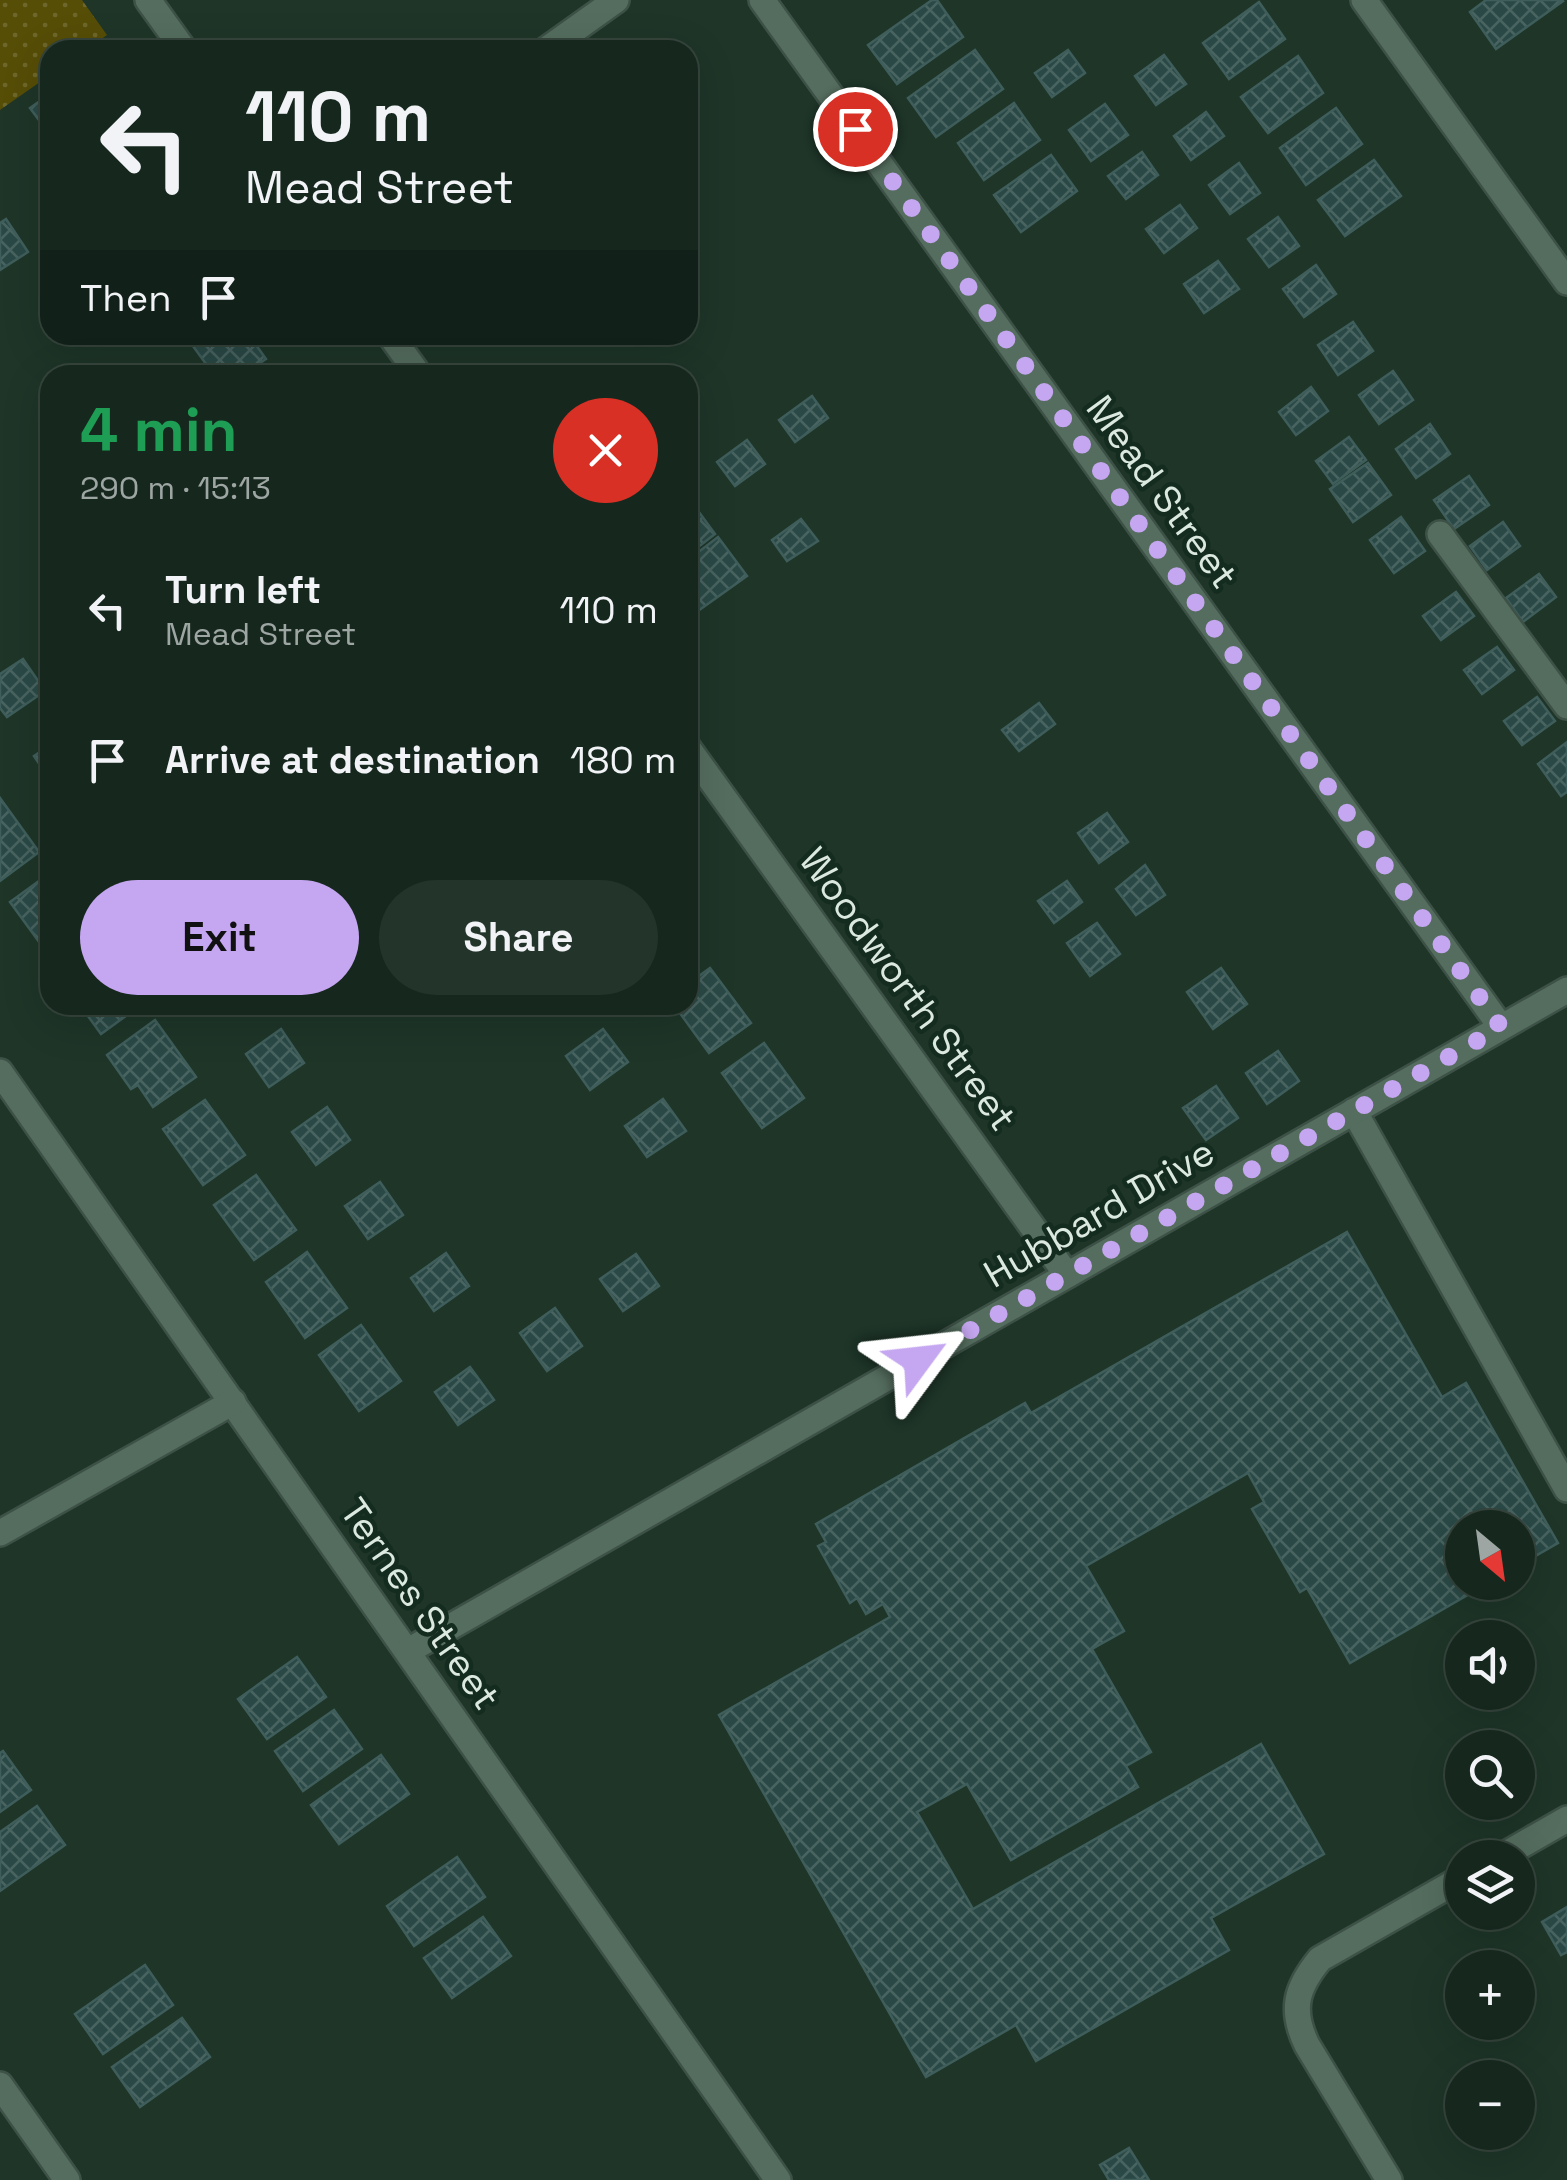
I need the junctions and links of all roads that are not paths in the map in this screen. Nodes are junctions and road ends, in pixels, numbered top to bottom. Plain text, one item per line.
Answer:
1 (148, 0) edge
2 (616, 0) edge
3 (762, 0) edge
4 (1364, 0) edge
5 (177, 40) edge
6 (560, 40) edge
7 (1567, 282) edge
8 (1440, 534) dead end
9 (1567, 706) edge
10 (698, 762) edge
11 (1567, 990) edge
12 (1501, 1027) junction
13 (0, 1072) edge
14 (1354, 1111) junction
15 (1068, 1274) junction
16 (233, 1402) junction
17 (1567, 1489) edge
18 (0, 1534) edge
19 (408, 1652) junction
20 (1567, 1819) edge
21 (1531, 1840) edge
22 (1445, 1888) edge
23 (0, 2084) edge
24 (67, 2180) edge
25 (778, 2180) edge
26 (1388, 2180) edge

1 - 5 street
2 - 6 street
3 - 12 street, Mead Street
4 - 7 street
8 - 9 street
10 - 15 street, Woodworth Street
11 - 12 street, Hubbard Drive
12 - 14 street, Hubbard Drive
13 - 16 street, Ternes Street
14 - 15 street, Hubbard Drive
14 - 17 street
15 - 19 street, Hubbard Drive
16 - 18 street
16 - 19 street, Ternes Street
19 - 25 street, Ternes Street
20 - 21 street
22 - 26 street
23 - 24 street

